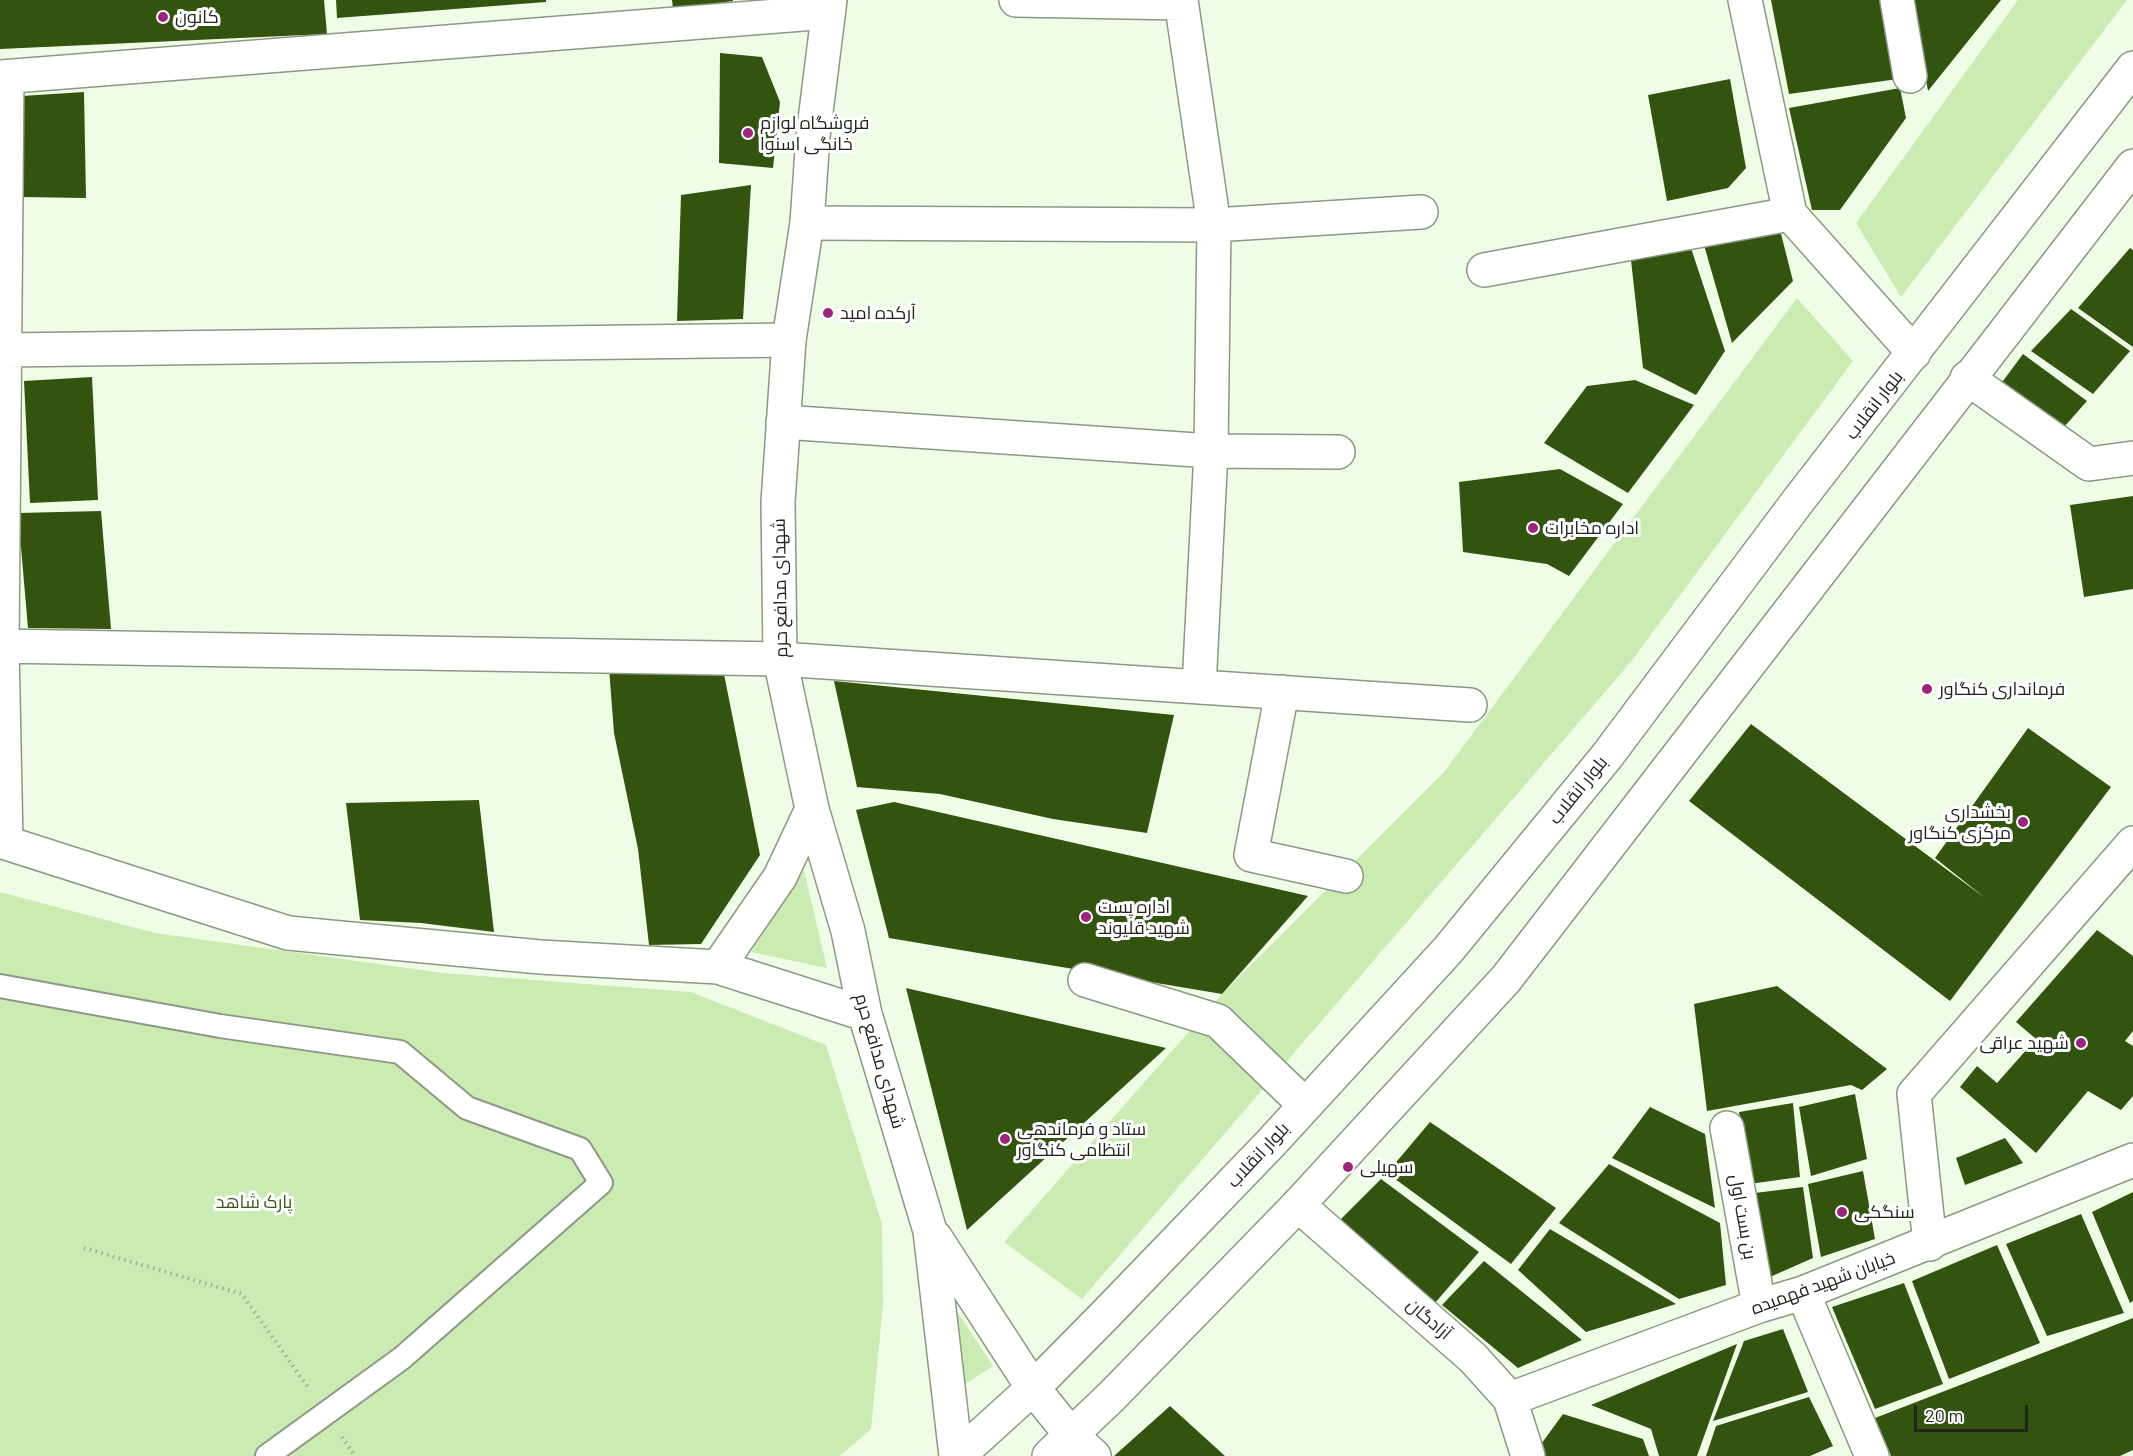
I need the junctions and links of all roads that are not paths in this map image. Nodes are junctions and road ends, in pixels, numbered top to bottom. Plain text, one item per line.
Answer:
1 (1016, 0) edge
2 (1745, 0) edge
3 (1897, 0) edge
4 (1181, 1) edge
5 (829, 6) edge
6 (2133, 68) edge
7 (1910, 76) dead end
8 (4, 77) edge
9 (2133, 166) edge
10 (1421, 212) dead end
11 (1790, 214) junction
12 (807, 223) junction
13 (1214, 225) junction
14 (3, 248) edge
15 (1484, 270) dead end
16 (789, 340) junction
17 (5, 350) junction
18 (1914, 353) junction
19 (1967, 378) junction
20 (2, 399) edge
21 (783, 422) junction
22 (1211, 451) junction
23 (1338, 452) dead end
24 (2133, 458) edge
25 (1, 646) edge
26 (780, 659) junction
27 (1199, 687) junction
28 (1282, 692) junction
29 (1470, 705) dead end
30 (812, 808) junction
31 (3, 842) edge
32 (2133, 843) edge
33 (1346, 876) dead end
34 (718, 967) junction
35 (1085, 980) dead end
36 (0, 986) edge
37 (864, 1014) junction
38 (1305, 1105) junction
39 (1727, 1128) dead end
40 (2133, 1160) edge
41 (1298, 1205) junction
42 (930, 1231) junction
43 (1930, 1244) junction
44 (1803, 1293) junction
45 (1759, 1305) junction
46 (1033, 1388) junction
47 (1510, 1399) junction
48 (1071, 1449) edge
49 (267, 1456) edge
50 (957, 1456) edge
51 (1528, 1456) edge
52 (1872, 1456) edge

1 - 4 street
2 - 11 street
3 - 7 street
4 - 13 street
5 - 8 street
5 - 12 street, شهدای مدافع حرم
6 - 18 street, بلوار انقلاب
8 - 14 street
9 - 19 street
10 - 13 street
11 - 15 street
11 - 18 street
12 - 13 street
12 - 16 street, شهدای مدافع حرم
13 - 22 street
14 - 17 street
16 - 17 street
16 - 21 street, شهدای مدافع حرم
17 - 20 street
18 - 38 street, بلوار انقلاب
19 - 24 street
19 - 41 street
20 - 25 street
21 - 22 street
21 - 26 street, شهدای مدافع حرم
22 - 23 street
22 - 27 street
25 - 26 street
25 - 31 street
26 - 27 street
26 - 30 street, شهدای مدافع حرم
27 - 28 street
28 - 29 street
28 - 33 street
30 - 34 street
30 - 37 street, شهدای مدافع حرم
31 - 34 street
32 - 43 street
34 - 37 street
35 - 38 street
36 - 49 lane
37 - 42 street, شهدای مدافع حرم
38 - 46 street, بلوار انقلاب
39 - 45 street, بن بست اول
40 - 43 street, خیابان شهید فهمیده
41 - 47 street, آزادگان
41 - 48 street
42 - 46 street
42 - 50 street
43 - 44 street, خیابان شهید فهمیده
44 - 45 street, خیابان شهید فهمیده
44 - 52 street
45 - 47 street, خیابان شهید فهمیده
46 - 48 street
46 - 50 street, بلوار انقلاب
47 - 51 street, آزادگان

